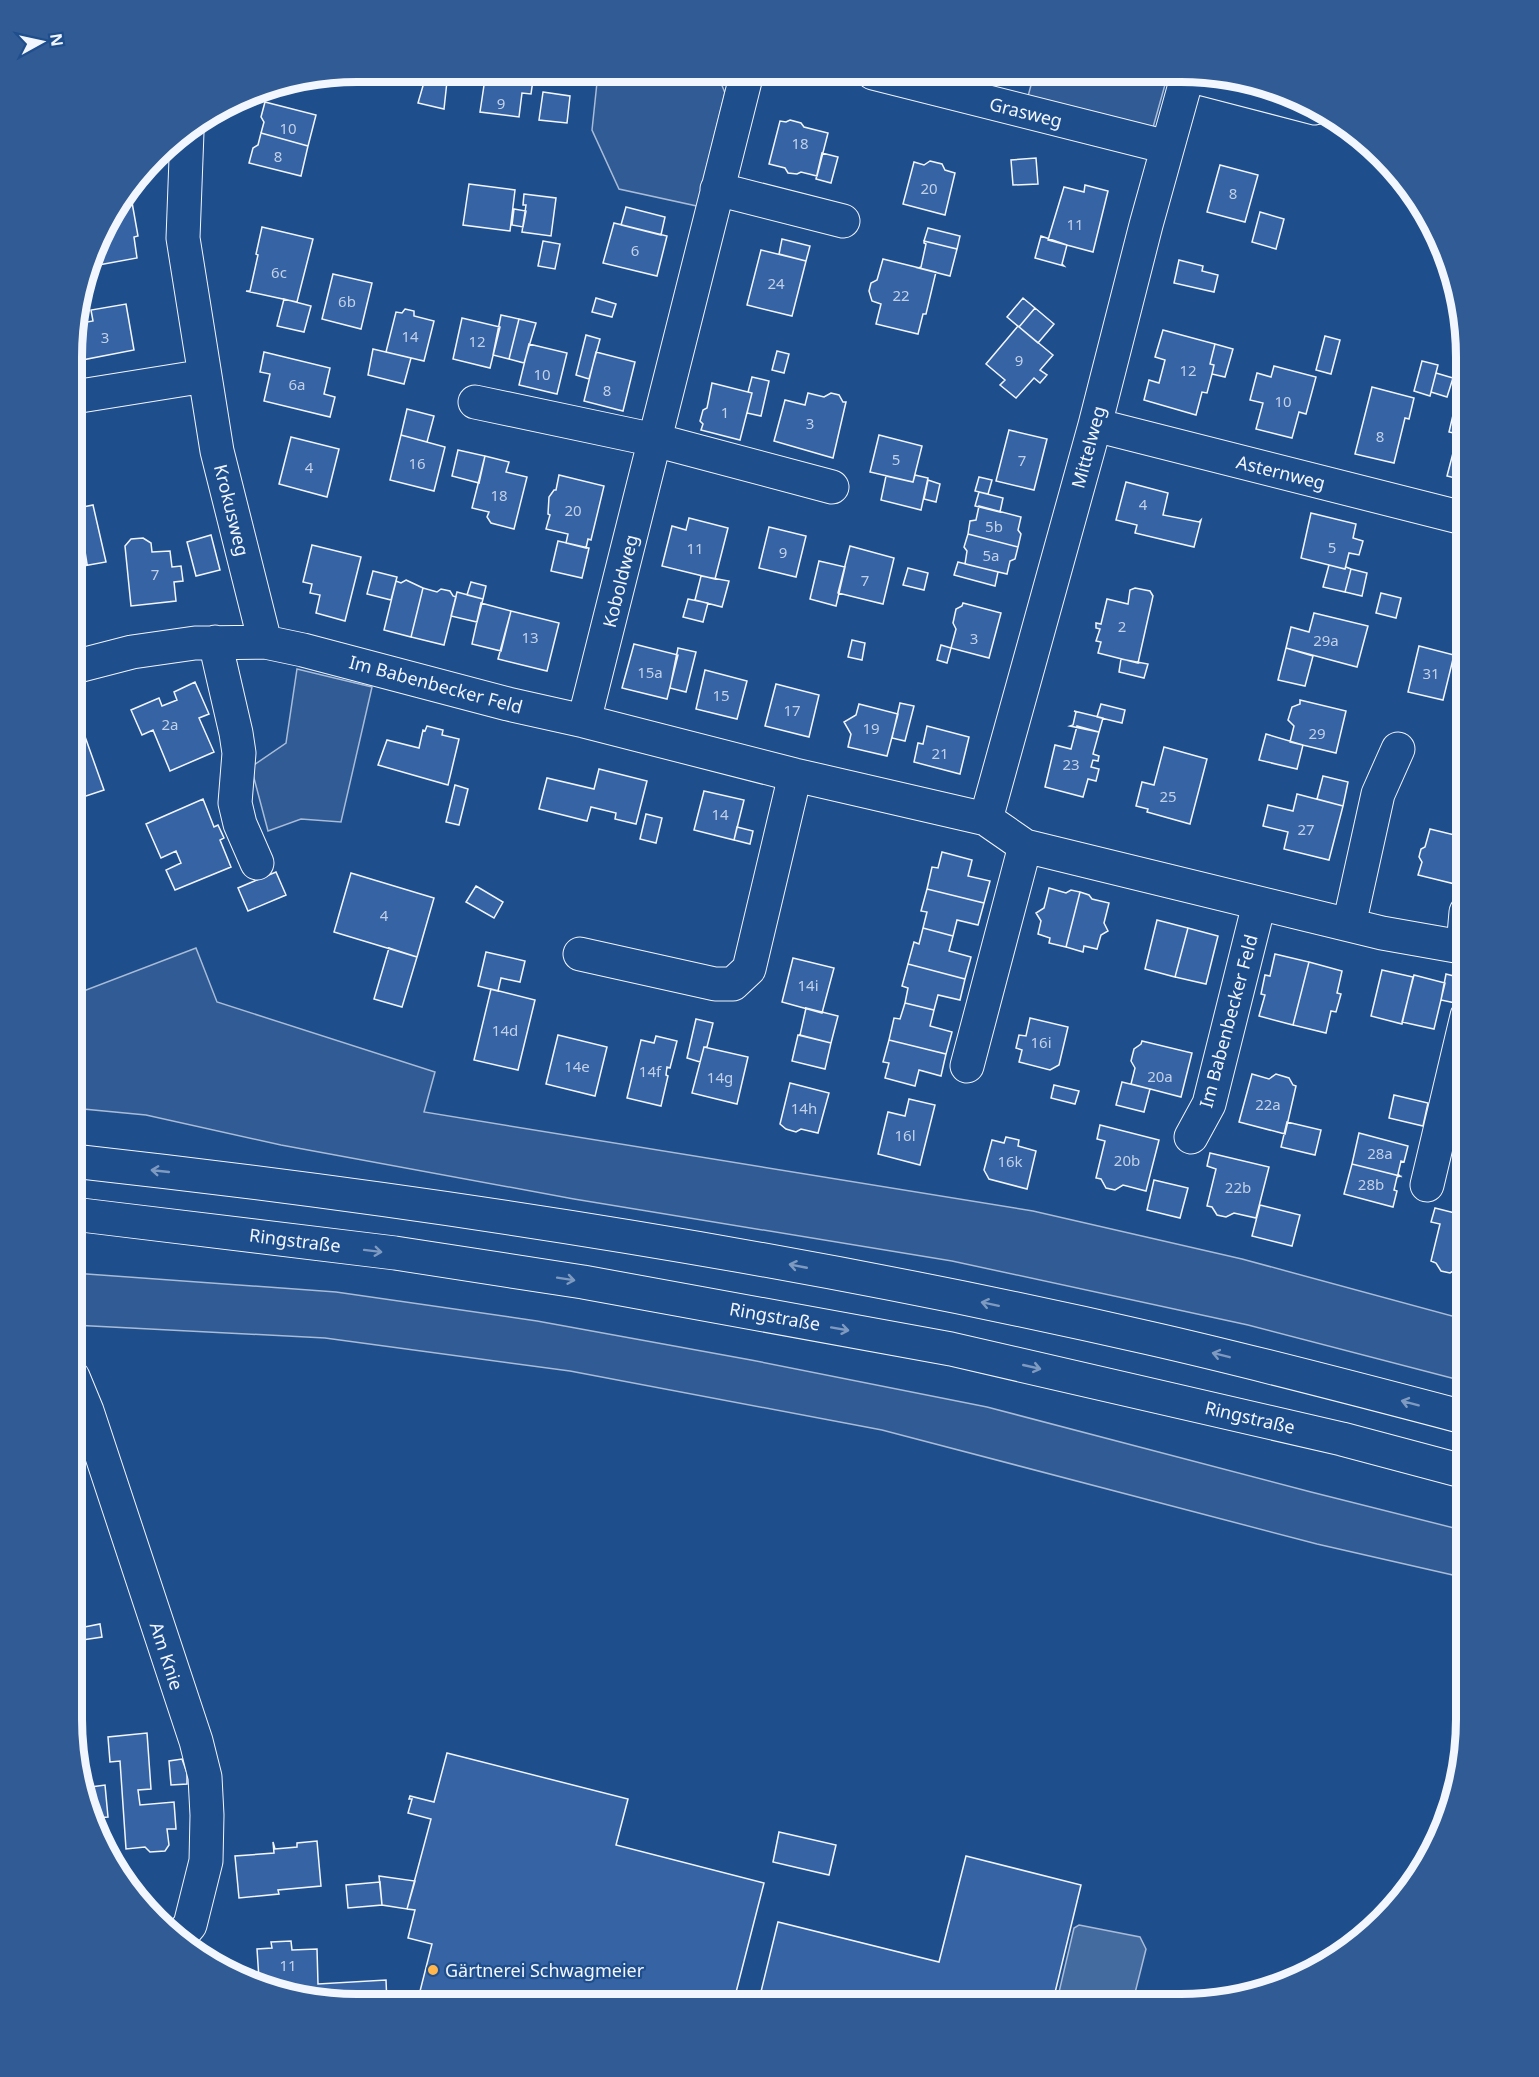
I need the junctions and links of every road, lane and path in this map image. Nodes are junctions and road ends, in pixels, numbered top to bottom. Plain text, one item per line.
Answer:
1 (745, 82) edge
2 (911, 82) edge
3 (1186, 82) edge
4 (187, 142) edge
5 (1167, 147) junction
6 (717, 189) junction
7 (843, 221) dead end
8 (205, 376) junction
9 (82, 396) edge
10 (475, 402) dead end
11 (1095, 425) junction
12 (655, 440) junction
13 (832, 487) dead end
14 (1456, 516) edge
15 (215, 642) junction
16 (265, 642) junction
17 (82, 665) edge
18 (585, 721) junction
19 (1398, 749) dead end
20 (795, 775) junction
21 (986, 819) junction
22 (1025, 846) junction
23 (257, 863) dead end
24 (1259, 903) junction
25 (1349, 925) junction
26 (1456, 946) edge
27 (580, 954) dead end
28 (1456, 1062) edge
29 (968, 1066) dead end
30 (1191, 1137) dead end
31 (82, 1162) edge
32 (1427, 1185) dead end
33 (82, 1215) edge
34 (82, 1399) edge
35 (1456, 1415) edge
36 (1456, 1469) edge
37 (184, 1932) edge

1 - 6 main road
2 - 5 main road, Grasweg
3 - 5 main road, Mittelweg
4 - 8 main road, Krokusweg
5 - 11 main road, Mittelweg
6 - 7 main road
6 - 12 main road, Koboldweg
8 - 9 main road
8 - 16 main road, Krokusweg
10 - 12 main road
11 - 14 main road, Asternweg
11 - 21 main road, Mittelweg
12 - 13 main road
12 - 18 main road, Koboldweg
15 - 16 main road, Im Babenbecker Feld
15 - 17 main road, Im Babenbecker Feld
15 - 23 main road
16 - 18 main road, Im Babenbecker Feld
18 - 20 main road, Im Babenbecker Feld
19 - 25 main road
20 - 21 main road, Im Babenbecker Feld
20 - 27 main road
21 - 22 main road, Im Babenbecker Feld
22 - 24 main road, Im Babenbecker Feld
22 - 29 main road
24 - 25 main road, Im Babenbecker Feld
24 - 30 main road, Im Babenbecker Feld
25 - 26 main road, Im Babenbecker Feld
28 - 32 main road
35 -> 31 main road
33 -> 36 main road, Ringstraße
34 - 37 main road, Am Knie

